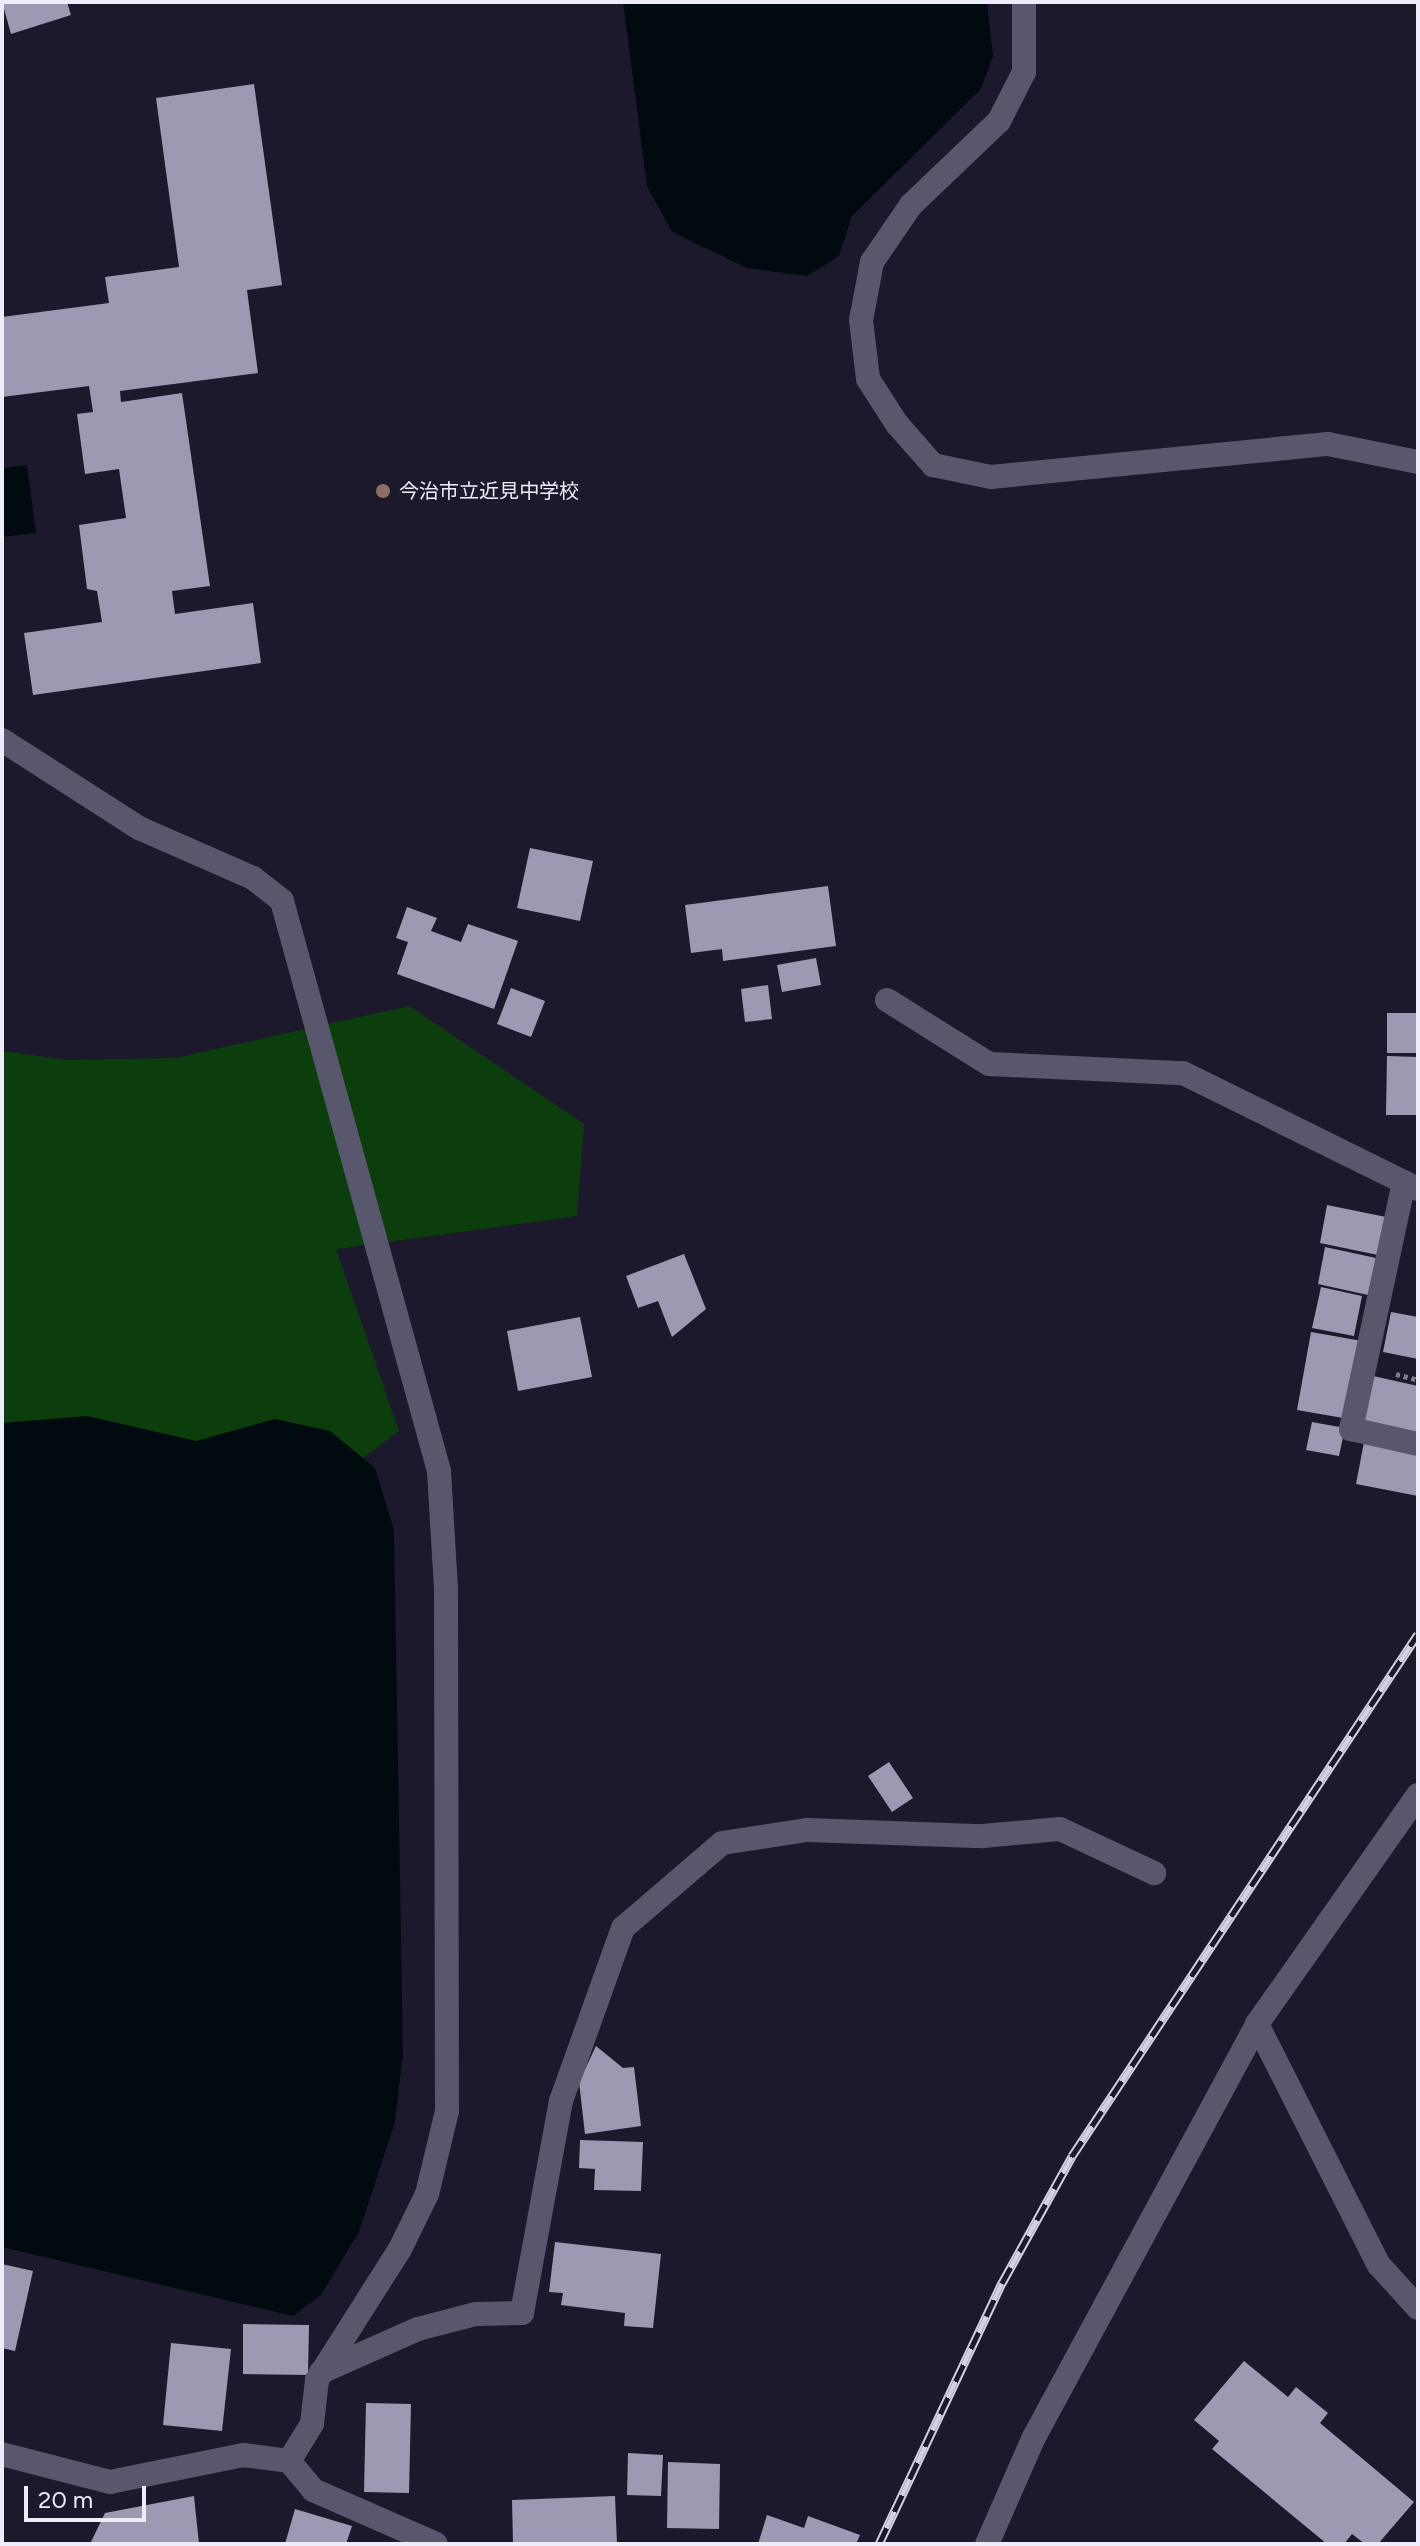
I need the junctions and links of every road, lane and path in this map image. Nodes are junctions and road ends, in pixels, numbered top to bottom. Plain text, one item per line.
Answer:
1 (1024, 2) edge
2 (1418, 462) edge
3 (2, 740) edge
4 (887, 1000) dead end
5 (1411, 1185) edge
6 (1418, 1444) edge
7 (1418, 1795) edge
8 (1154, 1873) dead end
9 (1257, 2024) junction
10 (1418, 2308) edge
11 (321, 2372) junction
12 (2, 2454) edge
13 (289, 2461) junction
14 (436, 2544) edge
15 (987, 2544) edge

1 - 2 street
3 - 11 street
4 - 5 street
5 - 6 street
7 - 9 street
8 - 11 street
9 - 10 street
9 - 15 street
11 - 13 street
12 - 13 street
13 - 14 street

